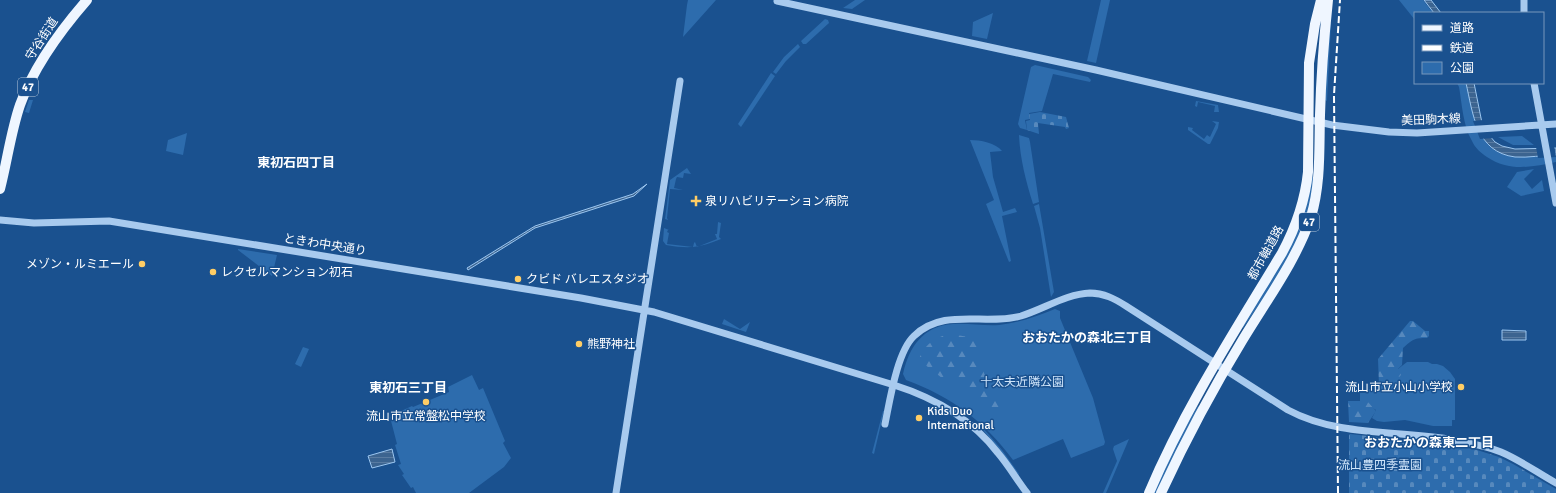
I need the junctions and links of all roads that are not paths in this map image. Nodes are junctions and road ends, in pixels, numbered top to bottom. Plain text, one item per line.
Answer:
1 (87, 0) edge
2 (1321, 0) edge
3 (1328, 0) edge
4 (1524, 0) edge
5 (776, 1) edge
6 (1524, 12) edge
7 (680, 81) dead end
8 (1534, 84) edge
9 (1308, 118) junction
10 (1320, 122) junction
11 (1556, 124) edge
12 (1542, 125) junction
13 (0, 188) edge
14 (1556, 203) edge
15 (0, 220) edge
16 (644, 309) junction
17 (1216, 362) junction
18 (1225, 369) junction
19 (894, 384) junction
20 (885, 424) dead end
21 (1556, 483) edge
22 (616, 493) edge
23 (1027, 493) edge
24 (1149, 493) edge
25 (1161, 493) edge

1 - 13 main road, 守谷街道 / 47
2 - 9 main road, 都市軸道路 / 47
3 - 10 main road, 都市軸道路 / 47
4 - 6 street
5 - 9 street, 美田駒木線
7 - 16 street
8 - 12 street
9 - 10 street, 美田駒木線
9 - 17 main road, 都市軸道路 / 47
10 - 12 street, 美田駒木線
10 - 18 main road, 都市軸道路 / 47
11 - 12 street, 美田駒木線
12 - 14 street
15 - 16 street, ときわ中央通り
16 - 19 street, ときわ中央通り
16 - 22 street
17 - 18 street
17 - 19 street
17 - 24 main road, 都市軸道路 / 47
18 - 21 street
18 - 25 main road, 都市軸道路 / 47
19 - 20 street
19 - 23 street, ときわ中央通り

